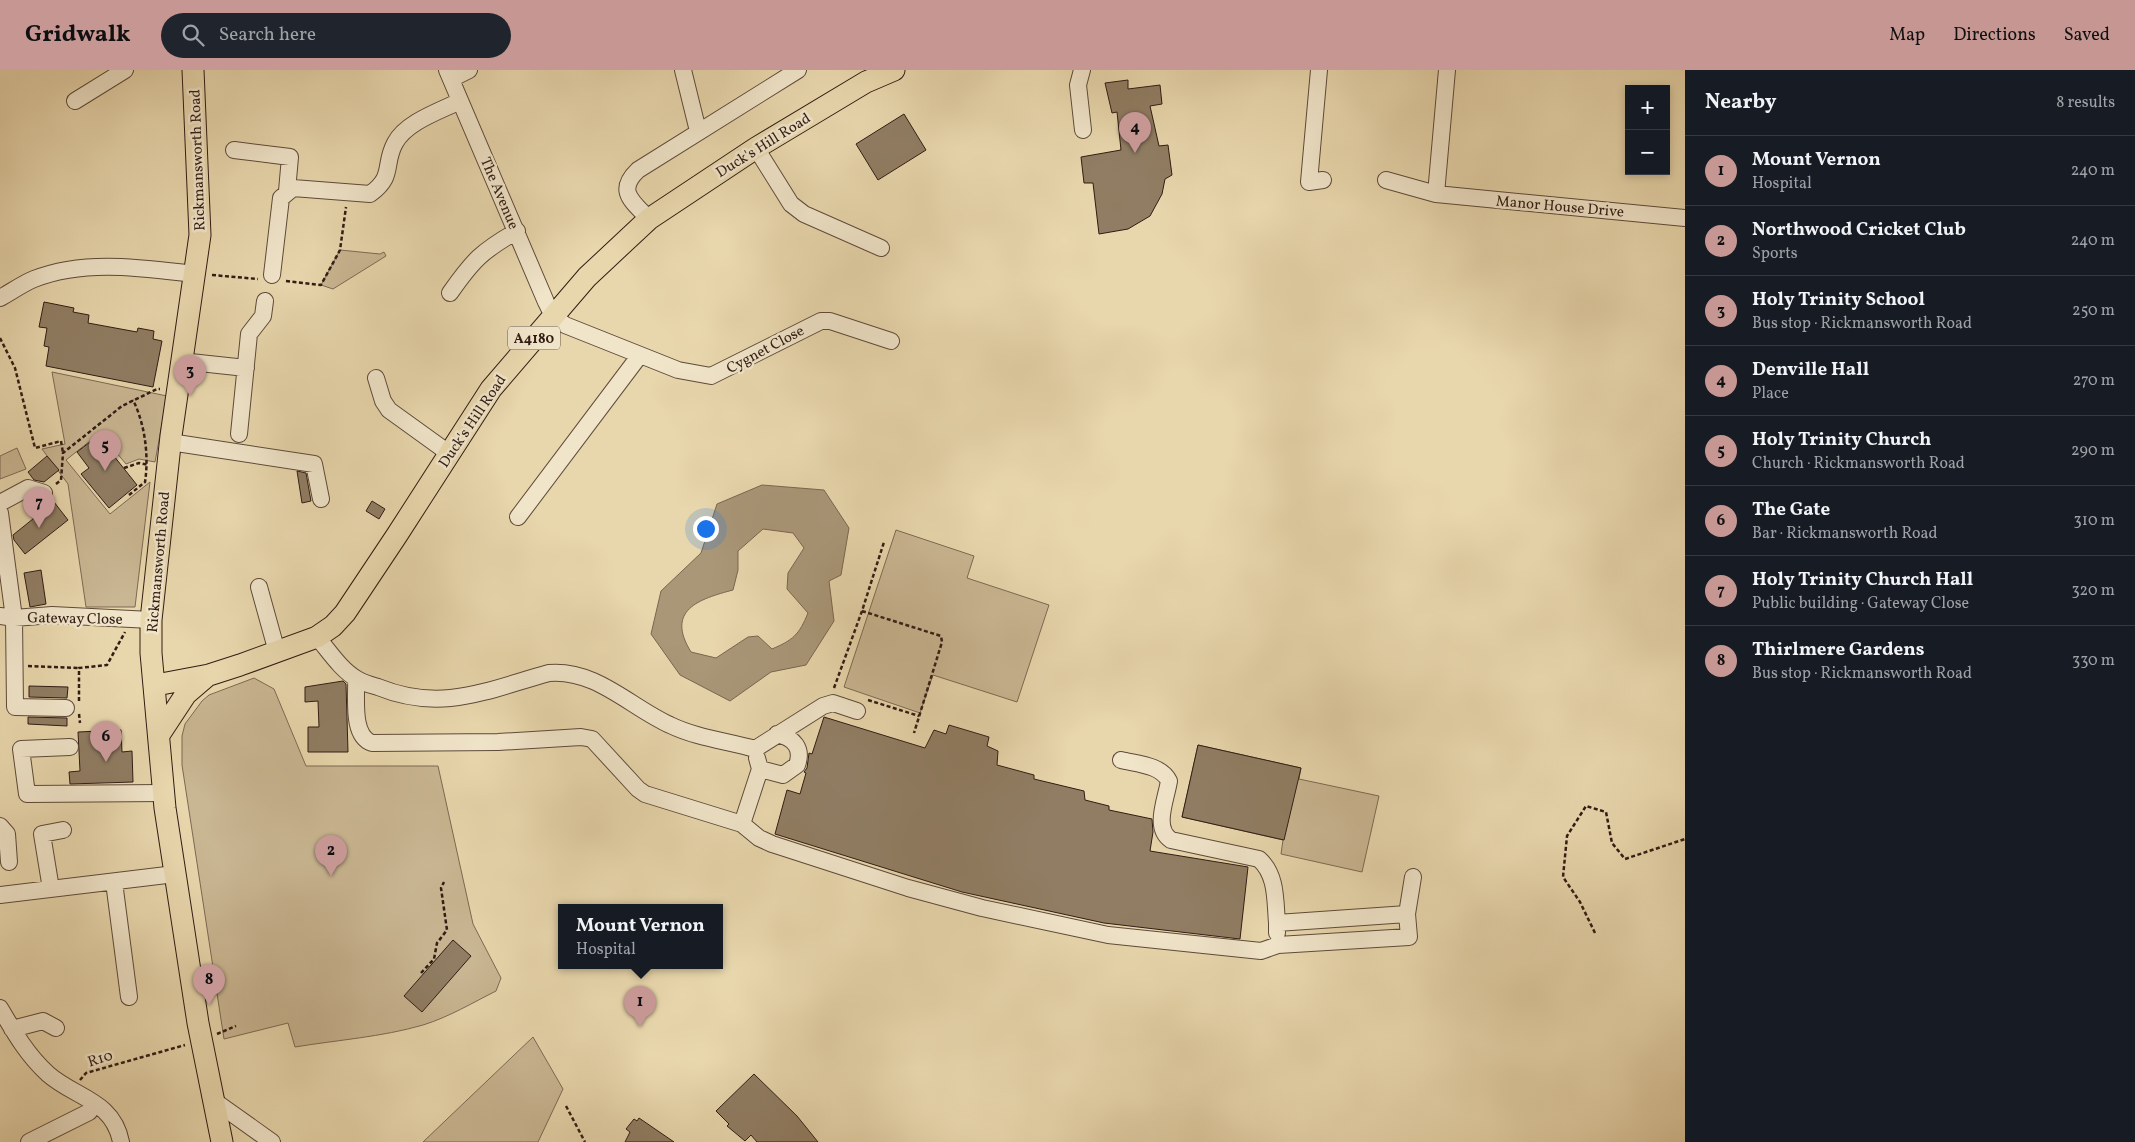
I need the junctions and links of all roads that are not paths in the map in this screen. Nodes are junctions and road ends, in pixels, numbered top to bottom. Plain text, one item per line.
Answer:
1 (125, 70) edge
2 (194, 70) edge
3 (469, 70) edge
4 (683, 70) edge
5 (798, 70) edge
6 (894, 70) edge
7 (1082, 70) edge
8 (1318, 70) edge
9 (1447, 70) edge
10 (449, 75) edge
11 (864, 76) edge
12 (75, 101) dead end
13 (460, 101) junction
14 (1083, 130) dead end
15 (698, 131) junction
16 (756, 148) junction
17 (234, 150) dead end
18 (1323, 180) dead end
19 (1386, 180) dead end
20 (287, 191) junction
21 (1436, 194) junction
22 (1685, 218) edge
23 (648, 219) junction
24 (517, 231) junction
25 (881, 248) dead end
26 (195, 274) junction
27 (272, 277) road end
28 (450, 293) dead end
29 (0, 298) edge
30 (265, 301) dead end
31 (553, 316) junction
32 (891, 341) dead end
33 (640, 355) junction
34 (181, 361) junction
35 (246, 368) junction
36 (376, 378) dead end
37 (239, 434) dead end
38 (170, 442) junction
39 (450, 454) junction
40 (44, 493) road end
41 (321, 499) dead end
42 (0, 502) edge
43 (0, 512) edge
44 (518, 517) dead end
45 (259, 587) dead end
46 (7, 617) edge
47 (142, 619) junction
48 (318, 637) junction
49 (277, 652) junction
50 (209, 674) junction
51 (356, 679) junction
52 (156, 685) junction
53 (860, 705) road end
54 (75, 707) road end
55 (777, 734) junction
56 (159, 736) junction
57 (70, 748) dead end
58 (755, 749) junction
59 (1121, 760) dead end
60 (760, 769) junction
61 (164, 793) junction
62 (742, 824) junction
63 (2, 828) edge
64 (63, 830) dead end
65 (9, 862) dead end
66 (175, 874) junction
67 (1413, 877) dead end
68 (114, 882) junction
69 (51, 890) junction
70 (0, 895) edge
71 (1407, 914) junction
72 (1277, 923) junction
73 (1278, 945) junction
74 (129, 997) dead end
75 (0, 1008) edge
76 (56, 1028) dead end
77 (12, 1029) junction
78 (213, 1100) junction
79 (96, 1104) junction
80 (29, 1142) edge
81 (120, 1142) edge
82 (222, 1142) edge
83 (272, 1142) edge

1 - 12 street
2 - 26 main road, Rickmansworth Road
3 - 10 street
4 - 15 street
5 - 15 street
6 - 11 main road, Duck's Hill Road / A4180
7 - 14 street
8 - 18 street
9 - 21 street
10 - 13 street, The Avenue
11 - 16 main road, Duck's Hill Road / A4180
13 - 20 street
13 - 24 street, The Avenue
15 - 23 street
16 - 23 main road, Duck's Hill Road / A4180
16 - 25 street
17 - 20 street
19 - 21 street, Manor House Drive
20 - 27 street
21 - 22 street, Manor House Drive
23 - 31 main road, Duck's Hill Road / A4180
24 - 28 street
24 - 31 street, The Avenue
26 - 29 street
26 - 34 main road, Rickmansworth Road
30 - 35 street
31 - 33 street, Cygnet Close
31 - 39 main road, Duck's Hill Road / A4180
32 - 33 street, Cygnet Close
33 - 44 street
34 - 35 street
34 - 38 main road, Rickmansworth Road
35 - 37 street
36 - 39 street
38 - 41 street
38 - 47 main road, Rickmansworth Road
39 - 48 main road, Duck's Hill Road / A4180
40 - 42 street
43 - 46 street
45 - 49 street
46 - 47 street, Gateway Close
46 - 54 street
47 - 52 main road, Rickmansworth Road
48 - 49 main road, Duck's Hill Road / A4180
48 - 51 street
49 - 50 main road, Duck's Hill Road / A4180
50 - 52 main road, Duck's Hill Road / A4180
50 - 56 main road
51 - 58 street
51 - 62 street
52 - 56 main road, Rickmansworth Road
53 - 55 street
55 - 58 street
55 - 60 street
56 - 61 main road, Rickmansworth Road
57 - 61 street
58 - 60 street
59 - 72 street
60 - 62 street
61 - 66 main road, Rickmansworth Road
62 - 73 street
63 - 65 street
64 - 69 street
66 - 68 street
66 - 78 main road, Rickmansworth Road
67 - 71 street
68 - 69 street
68 - 74 street
69 - 70 street
71 - 72 street
71 - 73 street
72 - 73 street
75 - 77 street
76 - 77 street
77 - 79 street
78 - 82 main road, Rickmansworth Road
78 - 83 street
79 - 80 street
79 - 81 street

